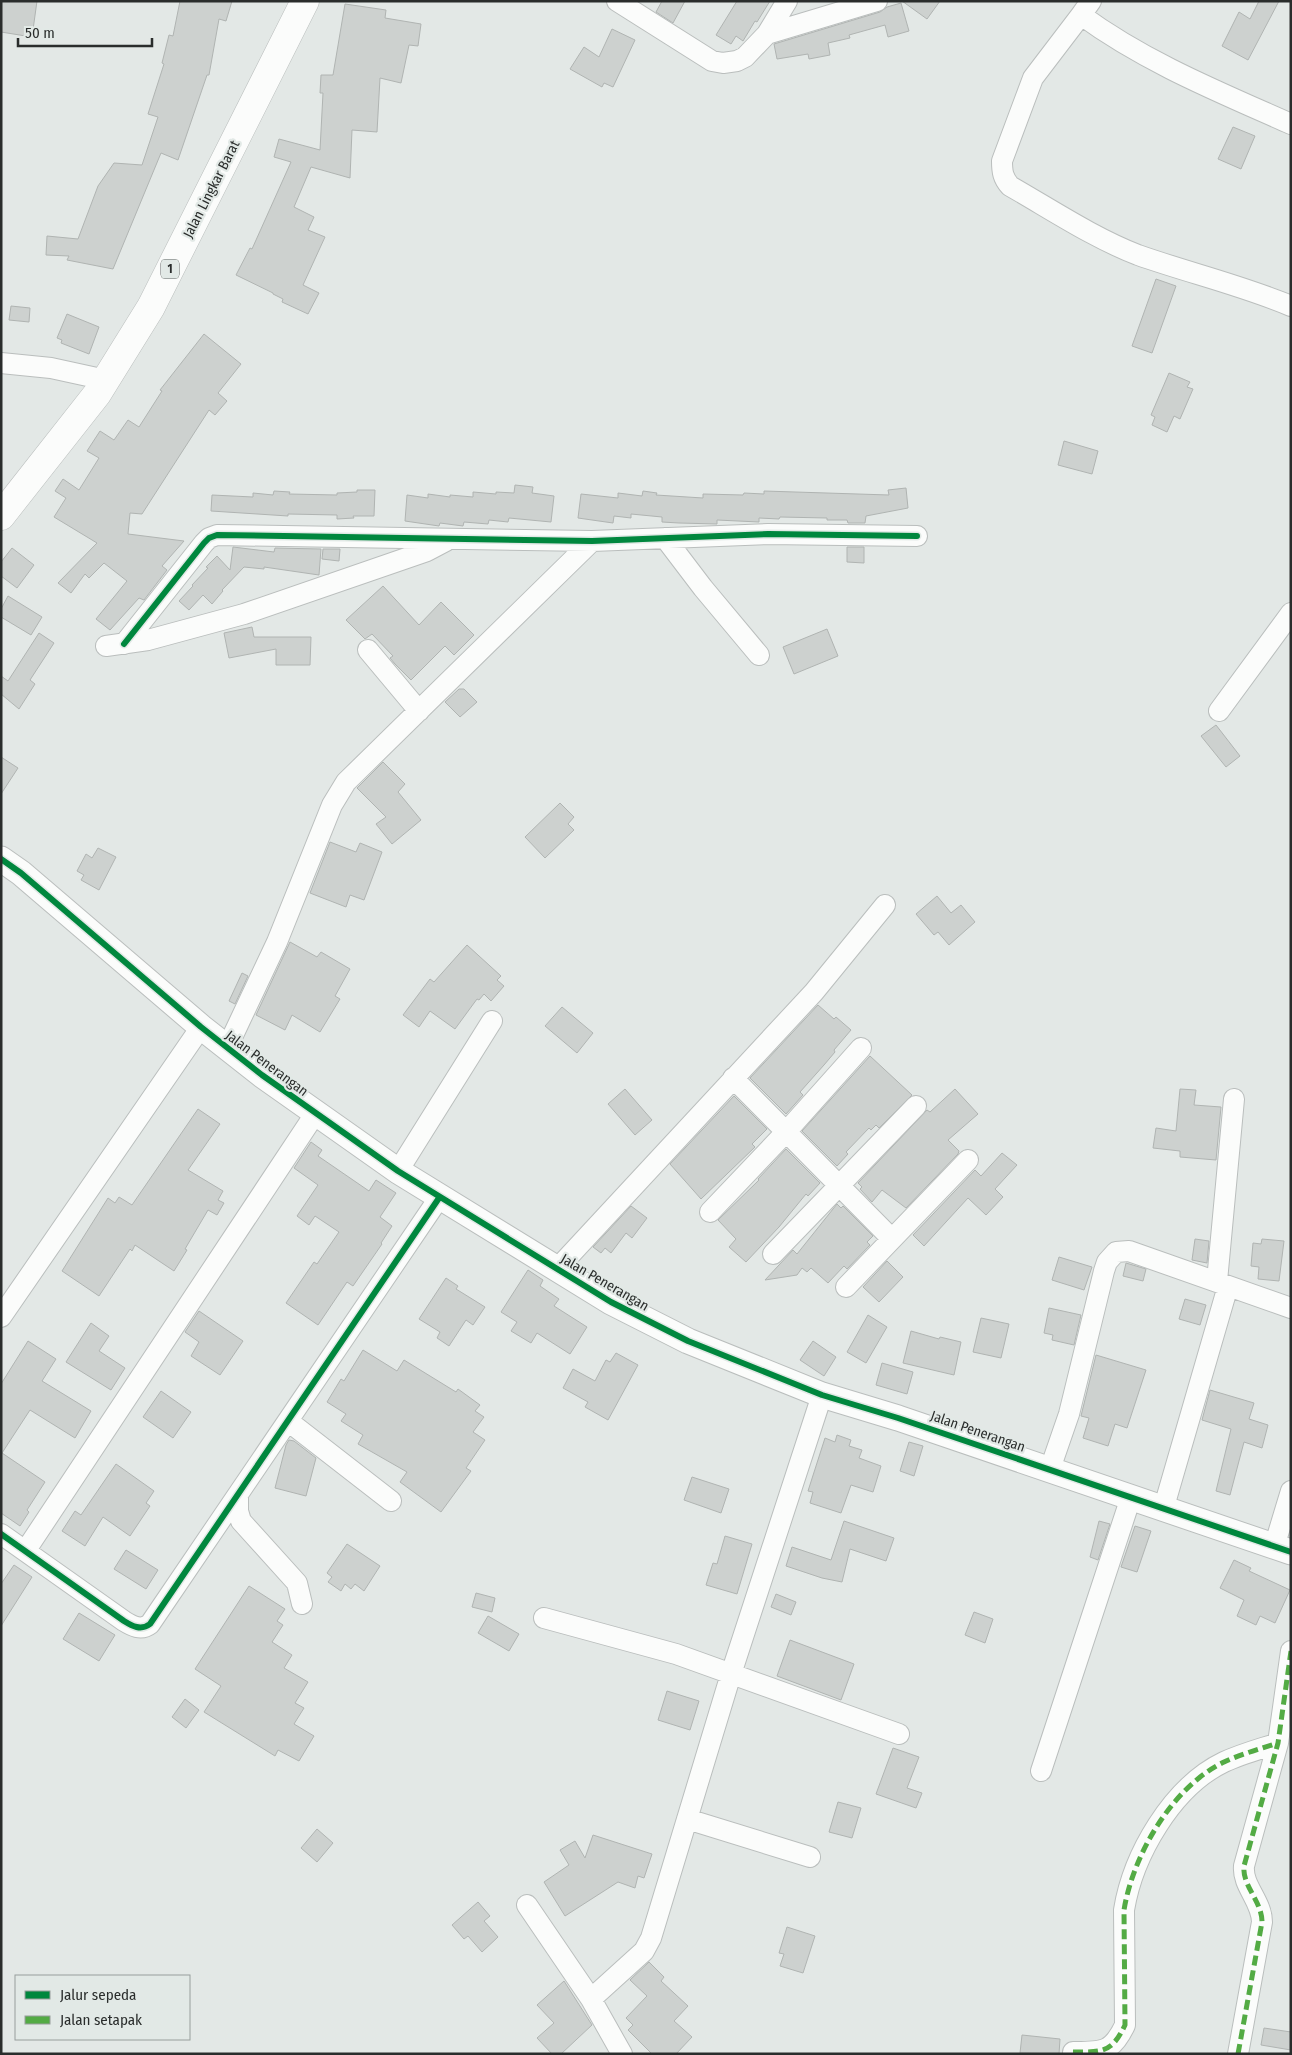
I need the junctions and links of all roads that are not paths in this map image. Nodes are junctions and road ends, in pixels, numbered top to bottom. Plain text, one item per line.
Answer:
1 (305, 1) edge
2 (617, 1) edge
3 (788, 1) edge
4 (877, 1) edge
5 (1086, 8) edge
6 (767, 34) junction
7 (1291, 124) edge
8 (1291, 306) edge
9 (1, 363) edge
10 (106, 380) junction
11 (1, 516) edge
12 (917, 536) dead end
13 (665, 538) junction
14 (450, 539) junction
15 (592, 541) junction
16 (1291, 613) edge
17 (368, 650) dead end
18 (760, 655) dead end
19 (420, 711) junction
20 (1219, 711) dead end
21 (1, 860) edge
22 (885, 905) dead end
23 (492, 1021) dead end
24 (201, 1027) junction
25 (227, 1048) junction
26 (860, 1048) dead end
27 (733, 1078) junction
28 (1234, 1099) dead end
29 (916, 1106) dead end
30 (315, 1114) junction
31 (786, 1132) junction
32 (968, 1160) dead end
33 (398, 1171) junction
34 (840, 1185) junction
35 (439, 1198) junction
36 (710, 1212) dead end
37 (892, 1239) junction
38 (773, 1254) dead end
39 (557, 1269) junction
40 (1223, 1284) junction
41 (846, 1287) dead end
42 (1291, 1308) edge
43 (1, 1317) edge
44 (822, 1395) junction
45 (288, 1421) junction
46 (1050, 1469) junction
47 (1291, 1491) edge
48 (238, 1495) junction
49 (1131, 1497) junction
50 (391, 1501) dead end
51 (1163, 1510) junction
52 (1, 1534) edge
53 (26, 1550) junction
54 (1282, 1550) edge
55 (302, 1604) dead end
56 (544, 1618) dead end
57 (1291, 1652) edge
58 (731, 1674) junction
59 (899, 1734) dead end
60 (1278, 1743) junction
61 (1041, 1771) dead end
62 (687, 1819) junction
63 (810, 1857) dead end
64 (527, 1905) dead end
65 (591, 1999) junction
66 (1072, 2052) dead end
67 (622, 2054) edge
68 (1238, 2054) edge

1 - 10 highway, Jalan Lingkar Barat / 1
2 - 6 street
3 - 6 street
4 - 6 street
5 - 7 street
5 - 8 street
9 - 10 street
10 - 11 highway, Jalan Lingkar Barat / 1
12 - 13 street
13 - 15 street
13 - 18 street
14 - 14 street
14 - 15 street
15 - 19 street
16 - 20 street
17 - 19 street
19 - 25 street
21 - 24 street, Jalan Penerangan
22 - 27 street
23 - 33 street
24 - 25 street, Jalan Penerangan
24 - 43 street
25 - 30 street, Jalan Penerangan
26 - 31 street
27 - 31 street
27 - 39 street
28 - 40 street
29 - 34 street
30 - 33 street, Jalan Penerangan
30 - 53 street
31 - 34 street
31 - 36 street
32 - 37 street
33 - 35 street, Jalan Penerangan
34 - 37 street
34 - 38 street
35 - 39 street, Jalan Penerangan
35 - 45 street
37 - 41 street
39 - 44 street, Jalan Penerangan
40 - 42 street
40 - 46 street
40 - 51 street
44 - 46 street, Jalan Penerangan
44 - 58 street
45 - 48 street
45 - 50 street
46 - 49 street, Jalan Penerangan
47 - 54 street
48 - 53 street
48 - 55 street
49 - 51 street, Jalan Penerangan
49 - 61 street
51 - 54 street, Jalan Penerangan
52 - 53 street
56 - 58 street
57 - 60 street
58 - 59 street
58 - 62 street
60 - 66 street
60 - 68 street
62 - 63 street
62 - 65 street
64 - 65 street
65 - 67 street

